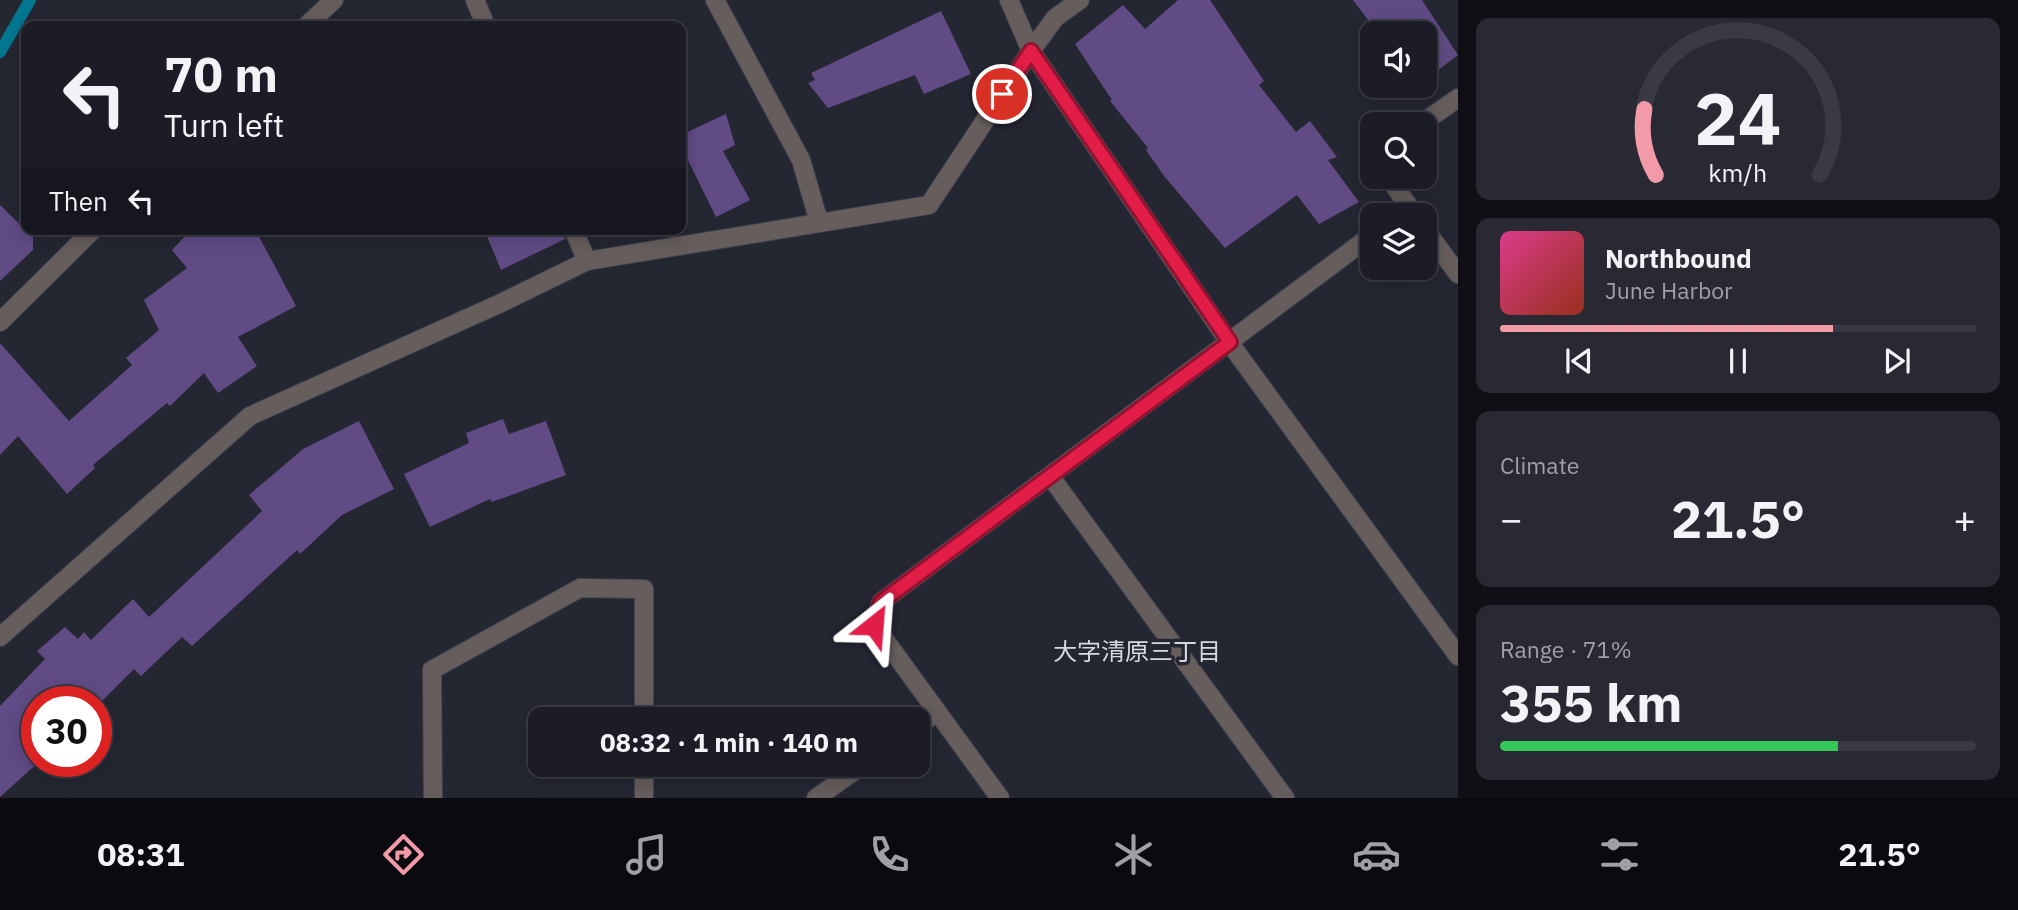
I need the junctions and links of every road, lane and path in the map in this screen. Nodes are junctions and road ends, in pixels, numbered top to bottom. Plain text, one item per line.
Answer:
1 (334, 0) edge
2 (475, 0) edge
3 (715, 0) edge
4 (1009, 0) edge
5 (1080, 0) edge
6 (311, 21) edge
7 (484, 21) edge
8 (1031, 51) junction
9 (1458, 98) edge
10 (1437, 113) edge
11 (819, 222) junction
12 (88, 235) edge
13 (576, 235) edge
14 (1360, 244) edge
15 (1437, 246) edge
16 (587, 261) junction
17 (1458, 274) edge
18 (0, 322) edge
19 (1230, 342) junction
20 (1050, 476) junction
21 (0, 637) edge
22 (1458, 656) edge
23 (644, 707) edge
24 (937, 712) junction
25 (930, 717) edge
26 (644, 777) edge
27 (846, 777) edge
28 (433, 798) edge
29 (644, 798) edge
30 (816, 798) edge
31 (1000, 798) edge
32 (1285, 798) edge

1 - 6 street
2 - 7 street
3 - 11 street
4 - 8 street
5 - 8 street
8 - 11 street
8 - 19 street
9 - 10 street
11 - 16 street
12 - 18 street
13 - 16 street
14 - 19 street
15 - 17 street
16 - 21 street
19 - 20 street
19 - 22 street
20 - 24 street
20 - 32 street
23 - 28 street
24 - 25 street
24 - 31 street
26 - 29 street
27 - 30 street

